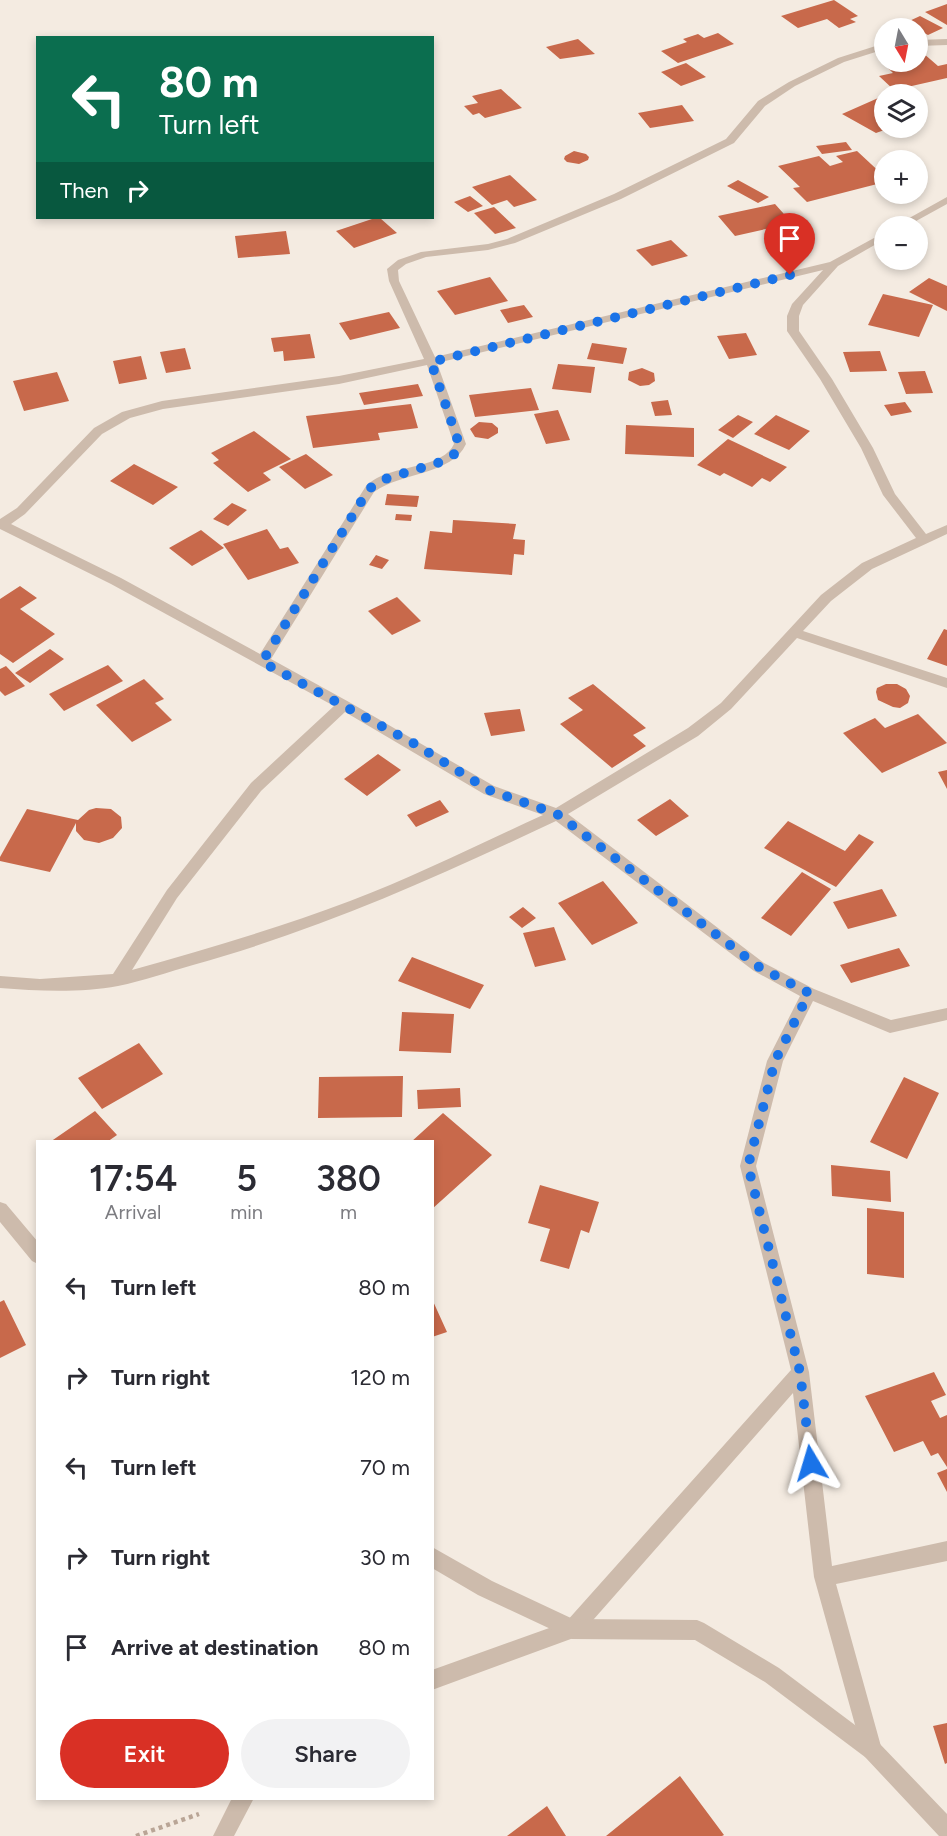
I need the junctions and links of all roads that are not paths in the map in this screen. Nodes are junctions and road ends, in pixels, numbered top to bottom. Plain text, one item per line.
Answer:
1 (947, 42) edge
2 (928, 43) edge
3 (874, 49) edge
4 (947, 200) edge
5 (918, 216) edge
6 (874, 241) edge
7 (834, 264) junction
8 (431, 362) junction
9 (1, 524) edge
10 (947, 529) edge
11 (925, 541) junction
12 (794, 632) junction
13 (262, 662) junction
14 (947, 683) edge
15 (344, 705) junction
16 (557, 814) junction
17 (117, 980) junction
18 (0, 982) edge
19 (809, 993) junction
20 (947, 1014) edge
21 (0, 1209) edge
22 (36, 1254) edge
23 (800, 1372) junction
24 (947, 1551) edge
25 (434, 1558) edge
26 (824, 1577) junction
27 (572, 1629) junction
28 (434, 1679) edge
29 (872, 1750) junction
30 (243, 1800) edge
31 (947, 1829) edge
32 (223, 1836) edge

1 - 2 street
3 - 8 street
4 - 5 street
6 - 7 street
7 - 8 street
7 - 11 street
8 - 9 street
8 - 13 street
9 - 13 street
10 - 11 street
11 - 12 street
12 - 14 street
12 - 16 street
13 - 15 street
15 - 16 street
15 - 17 street
16 - 17 street
16 - 19 street
17 - 18 street
19 - 20 street
19 - 23 street
21 - 22 street
23 - 26 street
23 - 27 street
24 - 26 street
25 - 27 street
26 - 29 street
27 - 28 street
27 - 29 street
29 - 31 street
30 - 32 street

